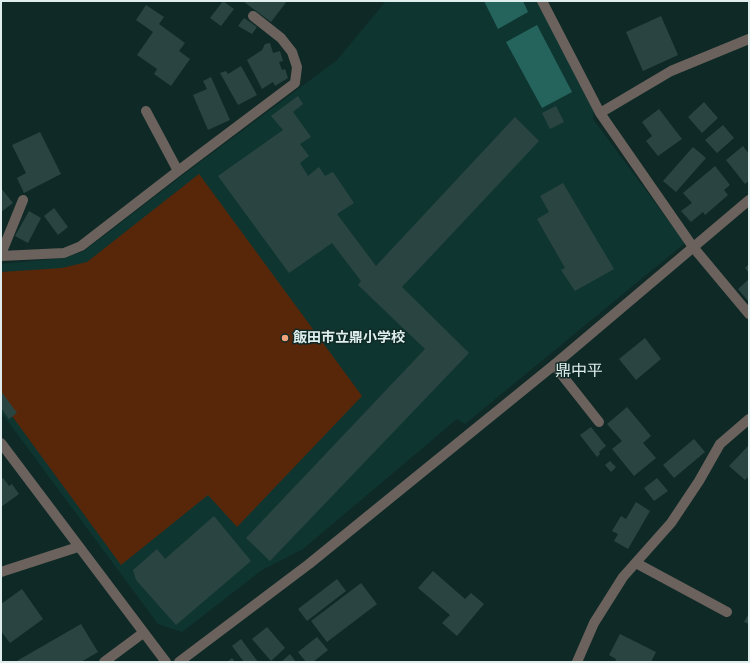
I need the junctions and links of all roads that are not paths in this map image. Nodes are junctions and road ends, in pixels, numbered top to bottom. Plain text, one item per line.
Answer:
1 (542, 1) edge
2 (253, 16) dead end
3 (749, 39) edge
4 (146, 111) dead end
5 (600, 113) junction
6 (178, 171) junction
7 (23, 200) dead end
8 (749, 200) edge
9 (693, 247) junction
10 (1, 255) edge
11 (749, 314) edge
12 (554, 365) junction
13 (749, 419) edge
14 (598, 422) dead end
15 (1, 443) edge
16 (78, 547) junction
17 (636, 563) junction
18 (1, 572) edge
19 (727, 612) dead end
20 (143, 633) junction
21 (104, 662) edge
22 (166, 662) edge
23 (179, 662) edge
24 (577, 662) edge

1 - 5 street
2 - 6 street
3 - 5 street
4 - 6 street
5 - 9 street
6 - 10 street
7 - 10 street
8 - 9 street
9 - 11 street
9 - 12 street
12 - 14 street
12 - 23 street
13 - 17 street
15 - 16 street
16 - 18 street
16 - 20 street
17 - 19 street
17 - 24 street
20 - 21 street
20 - 22 street

